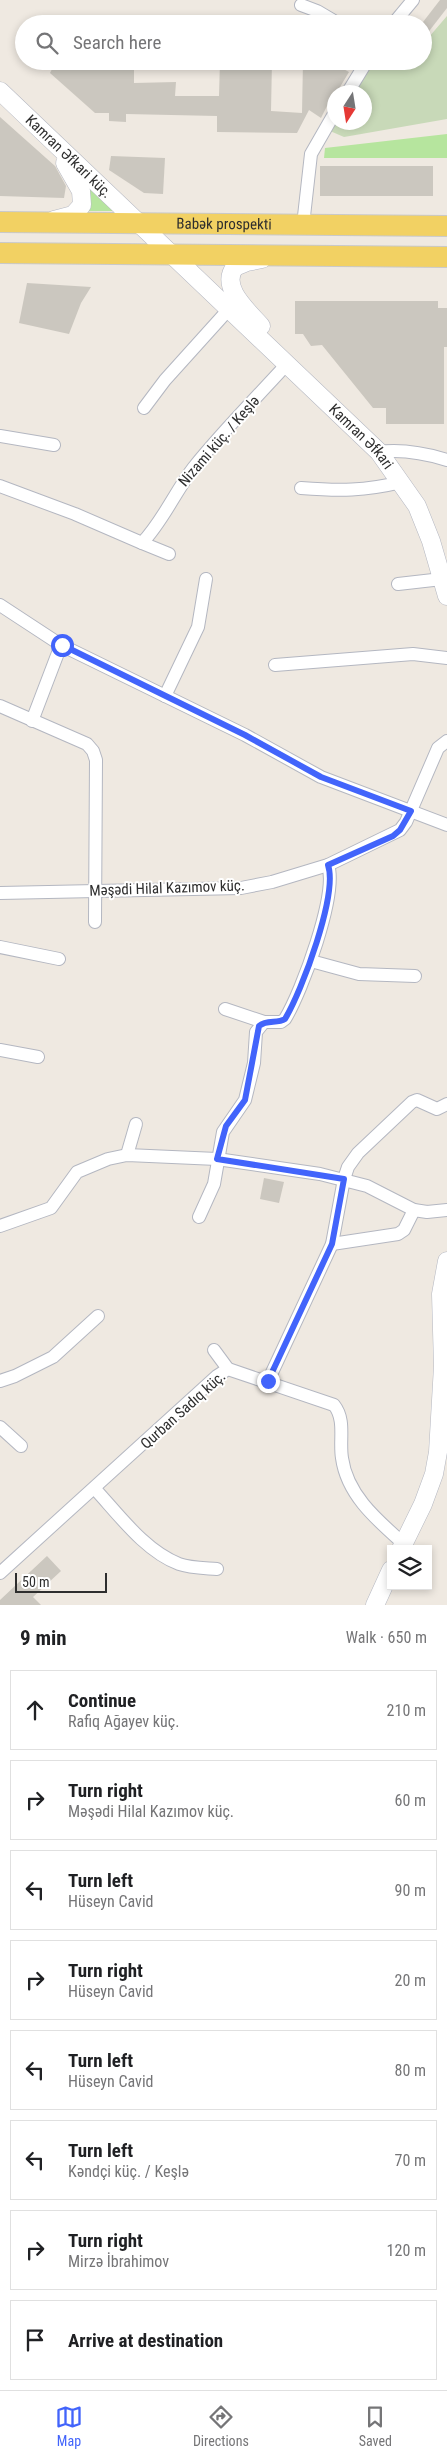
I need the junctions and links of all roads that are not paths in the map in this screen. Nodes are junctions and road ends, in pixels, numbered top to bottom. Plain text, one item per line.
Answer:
1 (413, 0) edge
2 (301, 5) dead end
3 (324, 15) edge
4 (400, 15) edge
5 (361, 70) edge
6 (352, 85) edge
7 (0, 91) edge
8 (327, 126) edge
9 (50, 140) junction
10 (0, 222) edge
11 (38, 222) junction
12 (137, 223) junction
13 (303, 225) junction
14 (447, 226) edge
15 (0, 253) edge
16 (171, 254) junction
17 (285, 255) junction
18 (447, 257) edge
19 (229, 309) junction
20 (270, 350) junction
21 (286, 365) junction
22 (144, 408) dead end
23 (0, 436) edge
24 (54, 446) dead end
25 (379, 452) junction
26 (447, 460) edge
27 (402, 482) junction
28 (0, 486) edge
29 (301, 488) dead end
30 (142, 543) junction
31 (169, 554) dead end
32 (206, 579) dead end
33 (398, 584) dead end
34 (445, 587) edge
35 (0, 605) edge
36 (62, 645) junction
37 (447, 658) edge
38 (275, 665) dead end
39 (165, 696) junction
40 (0, 706) edge
41 (32, 721) junction
42 (447, 741) edge
43 (411, 811) junction
44 (447, 825) edge
45 (328, 865) junction
46 (94, 890) junction
47 (0, 893) edge
48 (95, 922) dead end
49 (0, 947) edge
50 (59, 960) dead end
51 (311, 961) junction
52 (415, 976) dead end
53 (225, 1009) dead end
54 (264, 1022) junction
55 (0, 1050) edge
56 (38, 1058) dead end
57 (447, 1104) edge
58 (136, 1124) dead end
59 (127, 1155) junction
60 (217, 1159) junction
61 (344, 1179) junction
62 (414, 1210) junction
63 (447, 1210) edge
64 (199, 1217) dead end
65 (0, 1226) edge
66 (332, 1244) junction
67 (447, 1261) edge
68 (98, 1316) dead end
69 (214, 1350) dead end
70 (228, 1369) junction
71 (0, 1381) edge
72 (268, 1381) junction
73 (0, 1427) edge
74 (21, 1446) dead end
75 (443, 1452) edge
76 (95, 1489) junction
77 (401, 1545) edge
78 (402, 1545) edge
79 (217, 1569) dead end
80 (0, 1573) edge
81 (387, 1579) edge
82 (375, 1605) edge

1 - 4 street
2 - 3 street
5 - 6 street
7 - 9 street, Kamran Əfkari küç.
8 - 13 street
9 - 11 street
9 - 12 street, Kamran Əfkari küç.
10 - 11 main road, Babək prospekti
11 - 12 main road, Babək prospekti
12 - 13 main road, Babək prospekti
12 - 16 street, Kamran Əfkari küç.
13 - 14 main road, Babək prospekti
15 - 16 main road, Babək prospekti
16 - 17 main road, Babək prospekti
16 - 19 street, Kamran Əfkari
17 - 18 main road, Babək prospekti
17 - 20 street
19 - 20 street, Kamran Əfkari
19 - 22 street
20 - 21 street, Kamran Əfkari
21 - 25 street, Kamran Əfkari
21 - 30 street, Nizami küç. / Keşlə
23 - 24 street
25 - 26 street
25 - 27 street, Kamran Əfkari
27 - 29 street
27 - 34 street, Kamran Əfkari
28 - 30 street
30 - 31 street
32 - 39 street
33 - 34 street
35 - 36 street
36 - 39 street
36 - 41 street
37 - 38 street
39 - 43 street
40 - 41 street
41 - 46 street
42 - 43 street, Məşədi Hilal Kazımov küç.
43 - 44 street
43 - 45 street, Məşədi Hilal Kazımov küç.
45 - 46 street, Məşədi Hilal Kazımov küç.
45 - 51 street
46 - 47 street, Məşədi Hilal Kazımov küç.
46 - 48 street
49 - 50 street
51 - 52 street
51 - 54 street
53 - 54 street
54 - 60 street
55 - 56 street
57 - 61 street
58 - 59 street
59 - 60 street
59 - 65 street
60 - 61 street
60 - 64 street
61 - 62 street
61 - 66 street
62 - 63 street
62 - 66 street
66 - 72 street
67 - 75 street
68 - 71 street
69 - 70 street
70 - 72 street, Qurban Sadıq küç.
70 - 76 street, Qurban Sadıq küç.
72 - 77 street, Qurban Sadıq küç.
73 - 74 street
75 - 78 street
76 - 79 street
76 - 80 street, Qurban Sadıq küç.
81 - 82 street

